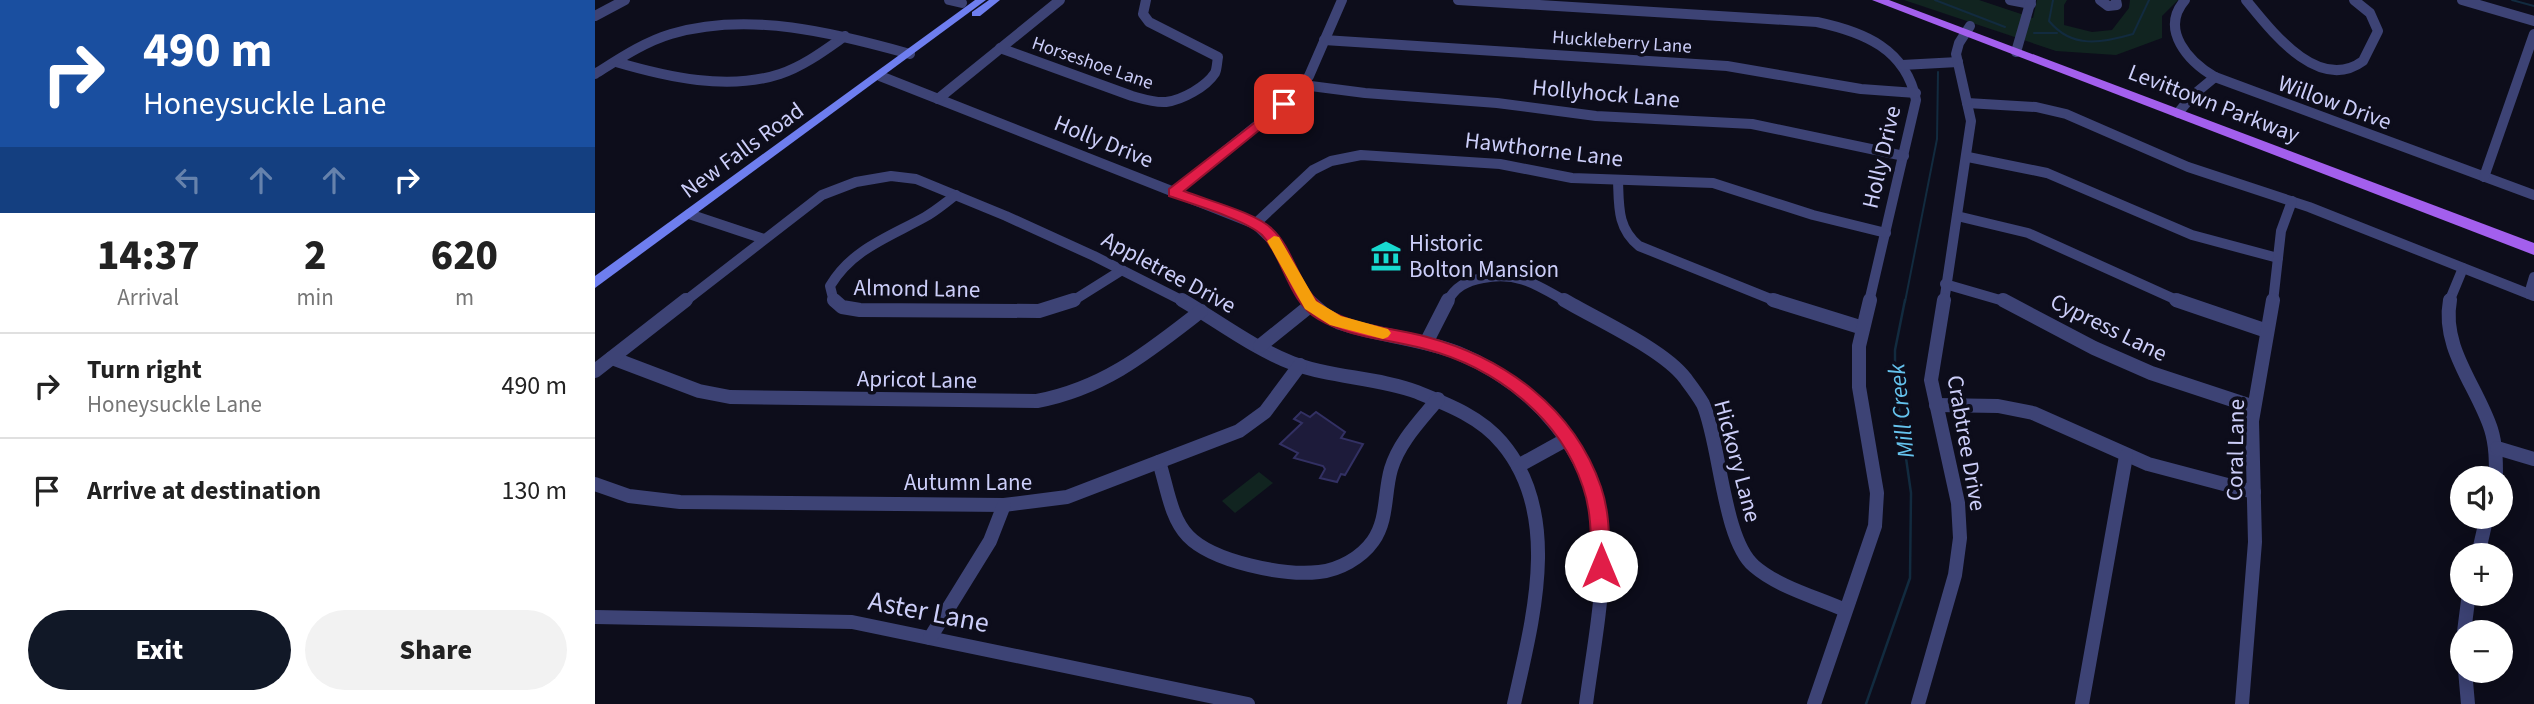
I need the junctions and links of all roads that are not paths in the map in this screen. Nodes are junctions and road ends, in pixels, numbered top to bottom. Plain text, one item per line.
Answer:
1 (625, 0) edge
2 (949, 0) edge
3 (981, 0) edge
4 (995, 0) edge
5 (1060, 0) edge
6 (1146, 0) edge
7 (1342, 0) edge
8 (1458, 0) edge
9 (1878, 0) edge
10 (1902, 0) edge
11 (2010, 0) edge
12 (2101, 0) edge
13 (2116, 0) edge
14 (2185, 0) edge
15 (2246, 0) edge
16 (2354, 0) edge
17 (2462, 0) edge
18 (2031, 2) edge
19 (962, 3) dead end
20 (595, 16) edge
21 (2534, 21) edge
22 (1968, 29) junction
23 (2534, 34) edge
24 (845, 36) junction
25 (1324, 40) junction
26 (1000, 48) junction
27 (2017, 48) junction
28 (912, 53) junction
29 (615, 62) junction
30 (1958, 62) junction
31 (1902, 65) junction
32 (595, 74) edge
33 (880, 76) junction
34 (2215, 77) junction
35 (1303, 85) junction
36 (1916, 93) junction
37 (938, 99) junction
38 (1967, 103) junction
39 (2181, 110) junction
40 (1904, 156) junction
41 (1968, 157) junction
42 (2484, 177) junction
43 (1618, 180) junction
44 (1174, 192) junction
45 (956, 195) junction
46 (2534, 195) edge
47 (2292, 201) junction
48 (689, 214) junction
49 (1957, 216) junction
50 (1255, 224) junction
51 (1886, 233) junction
52 (2534, 238) edge
53 (764, 239) junction
54 (2534, 248) edge
55 (2278, 258) junction
56 (2463, 268) junction
57 (1122, 270) junction
58 (2534, 277) edge
59 (595, 283) edge
60 (1945, 284) junction
61 (2531, 295) edge
62 (1311, 305) junction
63 (1201, 311) junction
64 (1863, 328) junction
65 (2267, 331) junction
66 (1426, 343) junction
67 (1260, 346) junction
68 (612, 358) junction
69 (1300, 365) junction
70 (595, 371) edge
71 (1438, 399) junction
72 (1936, 405) junction
73 (2254, 407) junction
74 (1567, 439) junction
75 (2497, 448) junction
76 (2126, 456) junction
77 (2534, 459) edge
78 (1159, 462) junction
79 (1518, 466) junction
80 (2496, 466) edge
81 (595, 484) edge
82 (2254, 492) junction
83 (1004, 505) junction
84 (1845, 610) junction
85 (595, 617) edge
86 (930, 638) junction
87 (2466, 683) edge
88 (1248, 704) edge
89 (1514, 704) edge
90 (1586, 704) edge
91 (1814, 704) edge
92 (1918, 704) edge
93 (2082, 704) edge
94 (2242, 704) edge
95 (2468, 704) edge

1 - 20 street
2 - 19 street
3 - 28 main road, New Falls Road
4 - 28 main road, New Falls Road
5 - 26 street
6 - 26 street, Horseshoe Lane
7 - 25 street
8 - 31 street, Holly Drive
9 - 22 main road, Levittown Parkway
10 - 22 main road, Levittown Parkway
11 - 18 street
12 - 13 street
14 - 34 street, Willow Drive
15 - 16 street
17 - 21 street
18 - 27 street
22 - 27 main road, Levittown Parkway
22 - 30 street, Crabtree Drive
23 - 42 street
24 - 28 street
24 - 29 street
24 - 29 street
25 - 35 street
25 - 36 street, Huckleberry Lane
26 - 37 street
27 - 39 main road, Levittown Parkway
28 - 33 main road, New Falls Road
29 - 32 street
30 - 31 street
30 - 38 street, Crabtree Drive
31 - 36 street, Holly Drive
33 - 37 street, Holly Drive
33 - 48 main road, New Falls Road
34 - 39 street
34 - 42 street, Willow Drive
35 - 40 street, Hollyhock Lane
35 - 44 street
36 - 40 street, Holly Drive
37 - 44 street, Holly Drive
38 - 41 street, Crabtree Drive
38 - 47 street
39 - 52 main road, Levittown Parkway
39 - 54 main road, Levittown Parkway
40 - 51 street, Holly Drive
41 - 49 street, Crabtree Drive
41 - 55 street
42 - 46 street, Willow Drive
43 - 50 street, Hawthorne Lane
43 - 51 street, Hawthorne Lane
43 - 64 street
44 - 50 street, Holly Drive
45 - 53 street, Appletree Drive
45 - 57 street, Appletree Drive
45 - 57 street, Almond Lane
47 - 55 street, Coral Lane
47 - 56 street
48 - 53 street
48 - 59 main road, New Falls Road
49 - 60 street, Crabtree Drive
49 - 65 street
50 - 62 street, Holly Drive
51 - 64 street, Holly Drive
53 - 68 street, Appletree Drive
55 - 65 street, Coral Lane
56 - 61 street
56 - 75 street
57 - 63 street, Appletree Drive
58 - 61 street
60 - 72 street, Crabtree Drive
60 - 73 street, Cypress Lane
62 - 66 street
62 - 67 street
63 - 67 street, Appletree Drive
63 - 68 street, Apricot Lane
64 - 84 street, Holly Drive
65 - 73 street, Coral Lane
66 - 74 street
66 - 84 street, Hickory Lane
67 - 69 street, Appletree Drive
68 - 70 street, Appletree Drive
69 - 71 street, Appletree Drive
69 - 78 street, Autumn Lane
71 - 78 street
71 - 79 street, Appletree Drive
72 - 76 street
72 - 92 street, Crabtree Drive
73 - 82 street, Coral Lane
74 - 79 street
74 - 90 street
75 - 77 street
75 - 80 street
76 - 82 street
76 - 93 street
78 - 83 street, Autumn Lane
79 - 89 street, Appletree Drive
81 - 83 street, Autumn Lane
82 - 94 street, Coral Lane
83 - 86 street
84 - 91 street, Holly Drive
85 - 86 street, Aster Lane
86 - 88 street, Aster Lane
87 - 95 street

